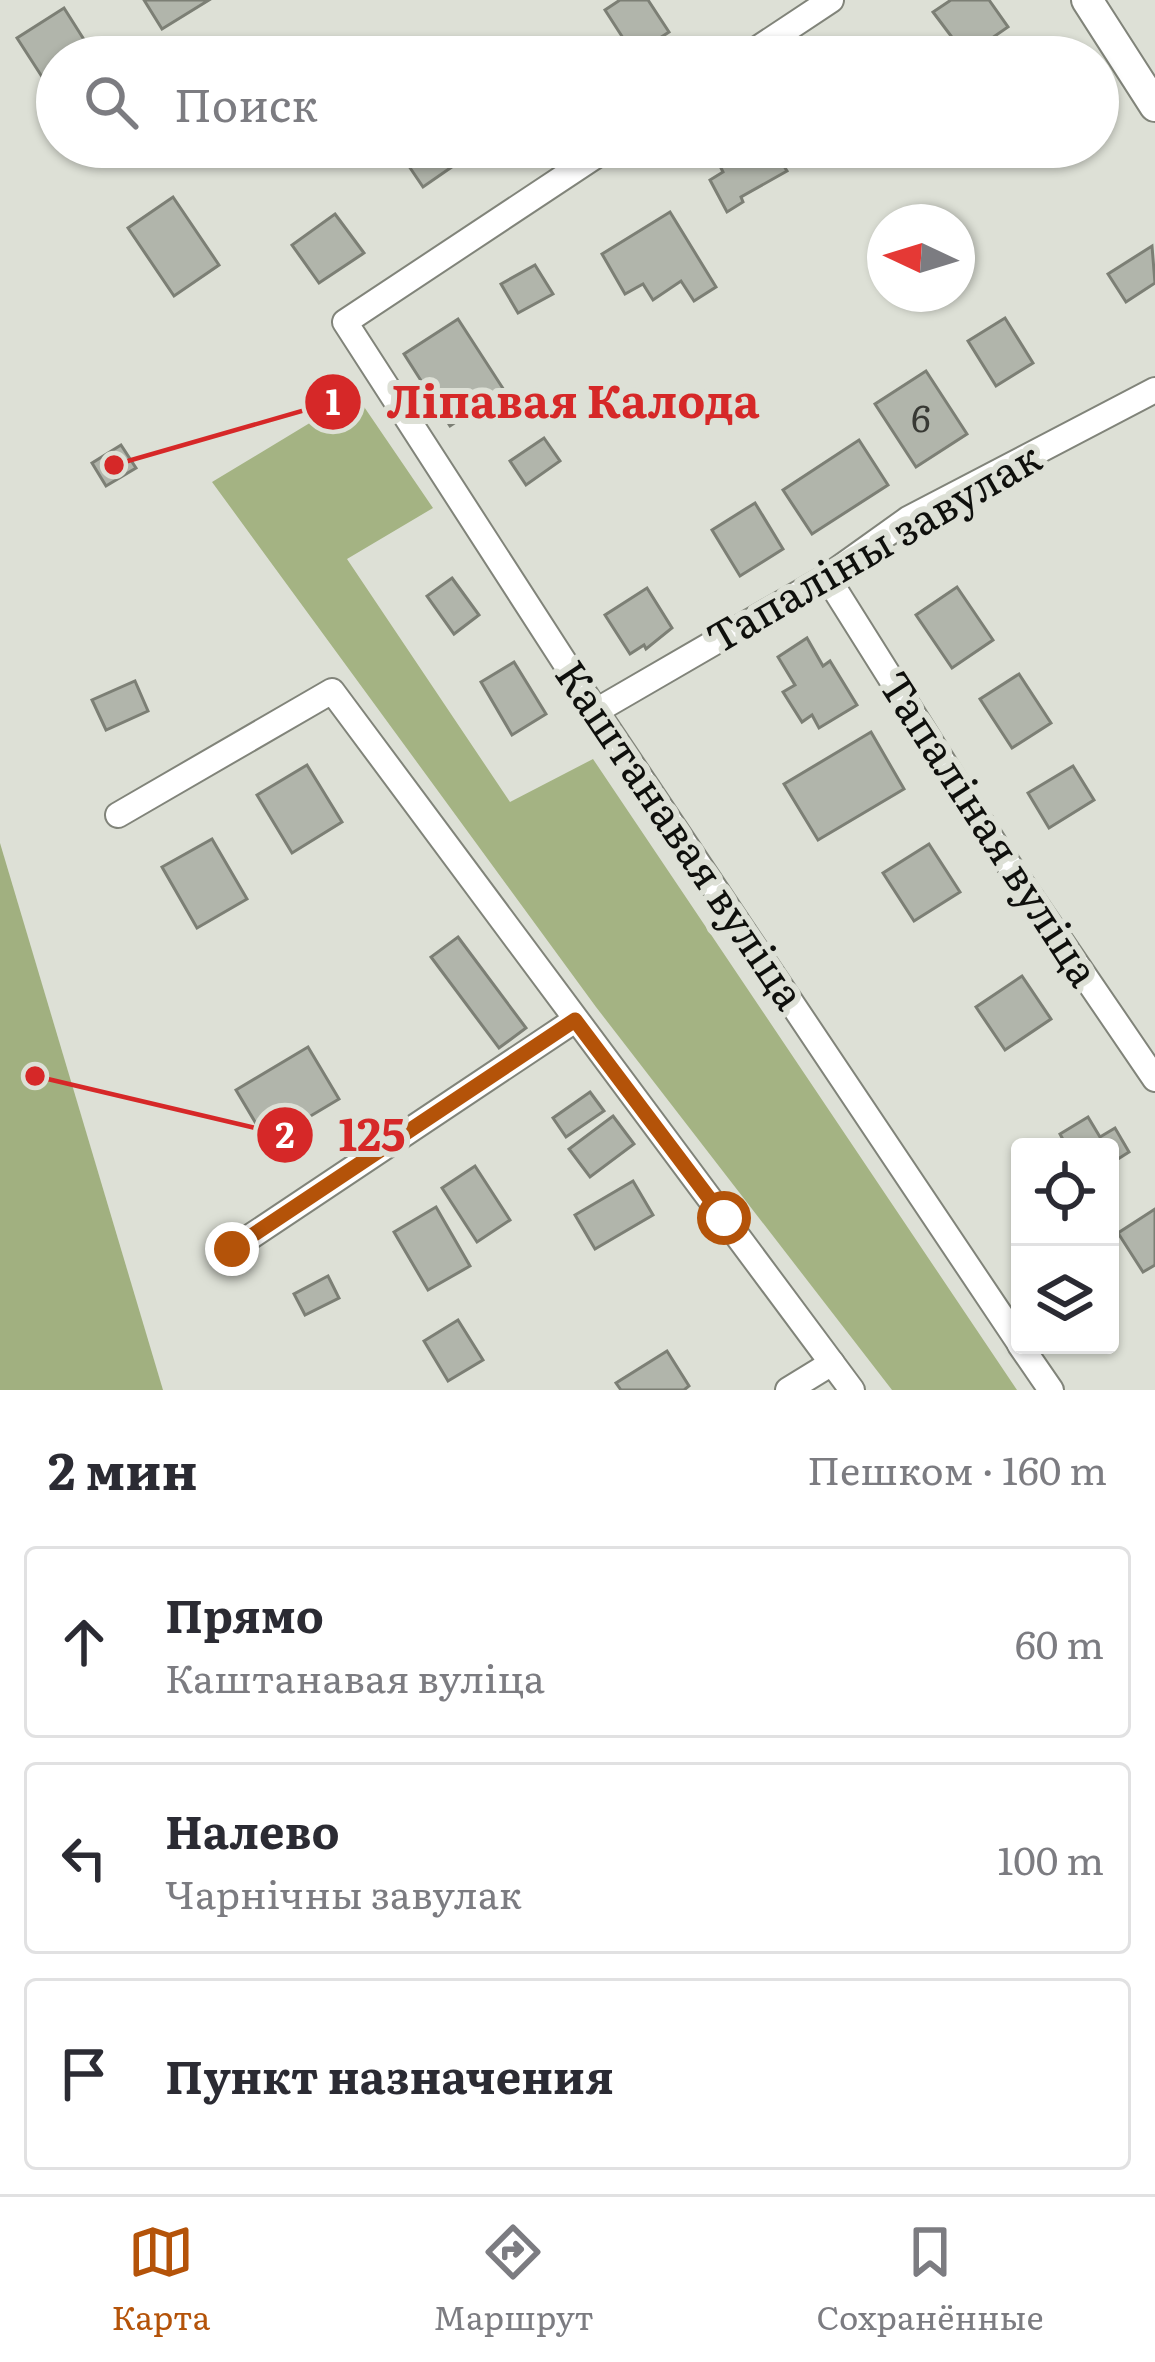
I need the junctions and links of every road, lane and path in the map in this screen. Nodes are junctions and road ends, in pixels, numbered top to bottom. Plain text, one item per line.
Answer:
1 (831, 0) edge
2 (1087, 0) edge
3 (777, 36) edge
4 (1110, 36) edge
5 (1119, 50) edge
6 (1155, 106) edge
7 (577, 168) edge
8 (1155, 390) edge
9 (827, 577) junction
10 (596, 711) junction
11 (118, 815) dead end
12 (575, 1020) junction
13 (1155, 1079) edge
14 (232, 1249) dead end
15 (1011, 1332) edge
16 (1026, 1354) edge
17 (832, 1363) junction
18 (788, 1390) edge
19 (852, 1390) edge
20 (1051, 1390) edge

1 - 3 street
2 - 4 street
5 - 6 street
7 - 10 street, Каштанавая вуліца
8 - 9 street, Тапаліны завулак
9 - 10 street, Тапаліны завулак
9 - 13 street, Тапаліная вуліца
10 - 15 street, Каштанавая вуліца
11 - 12 street
12 - 14 street
12 - 17 street
16 - 20 street, Каштанавая вуліца
17 - 18 street
17 - 19 street

